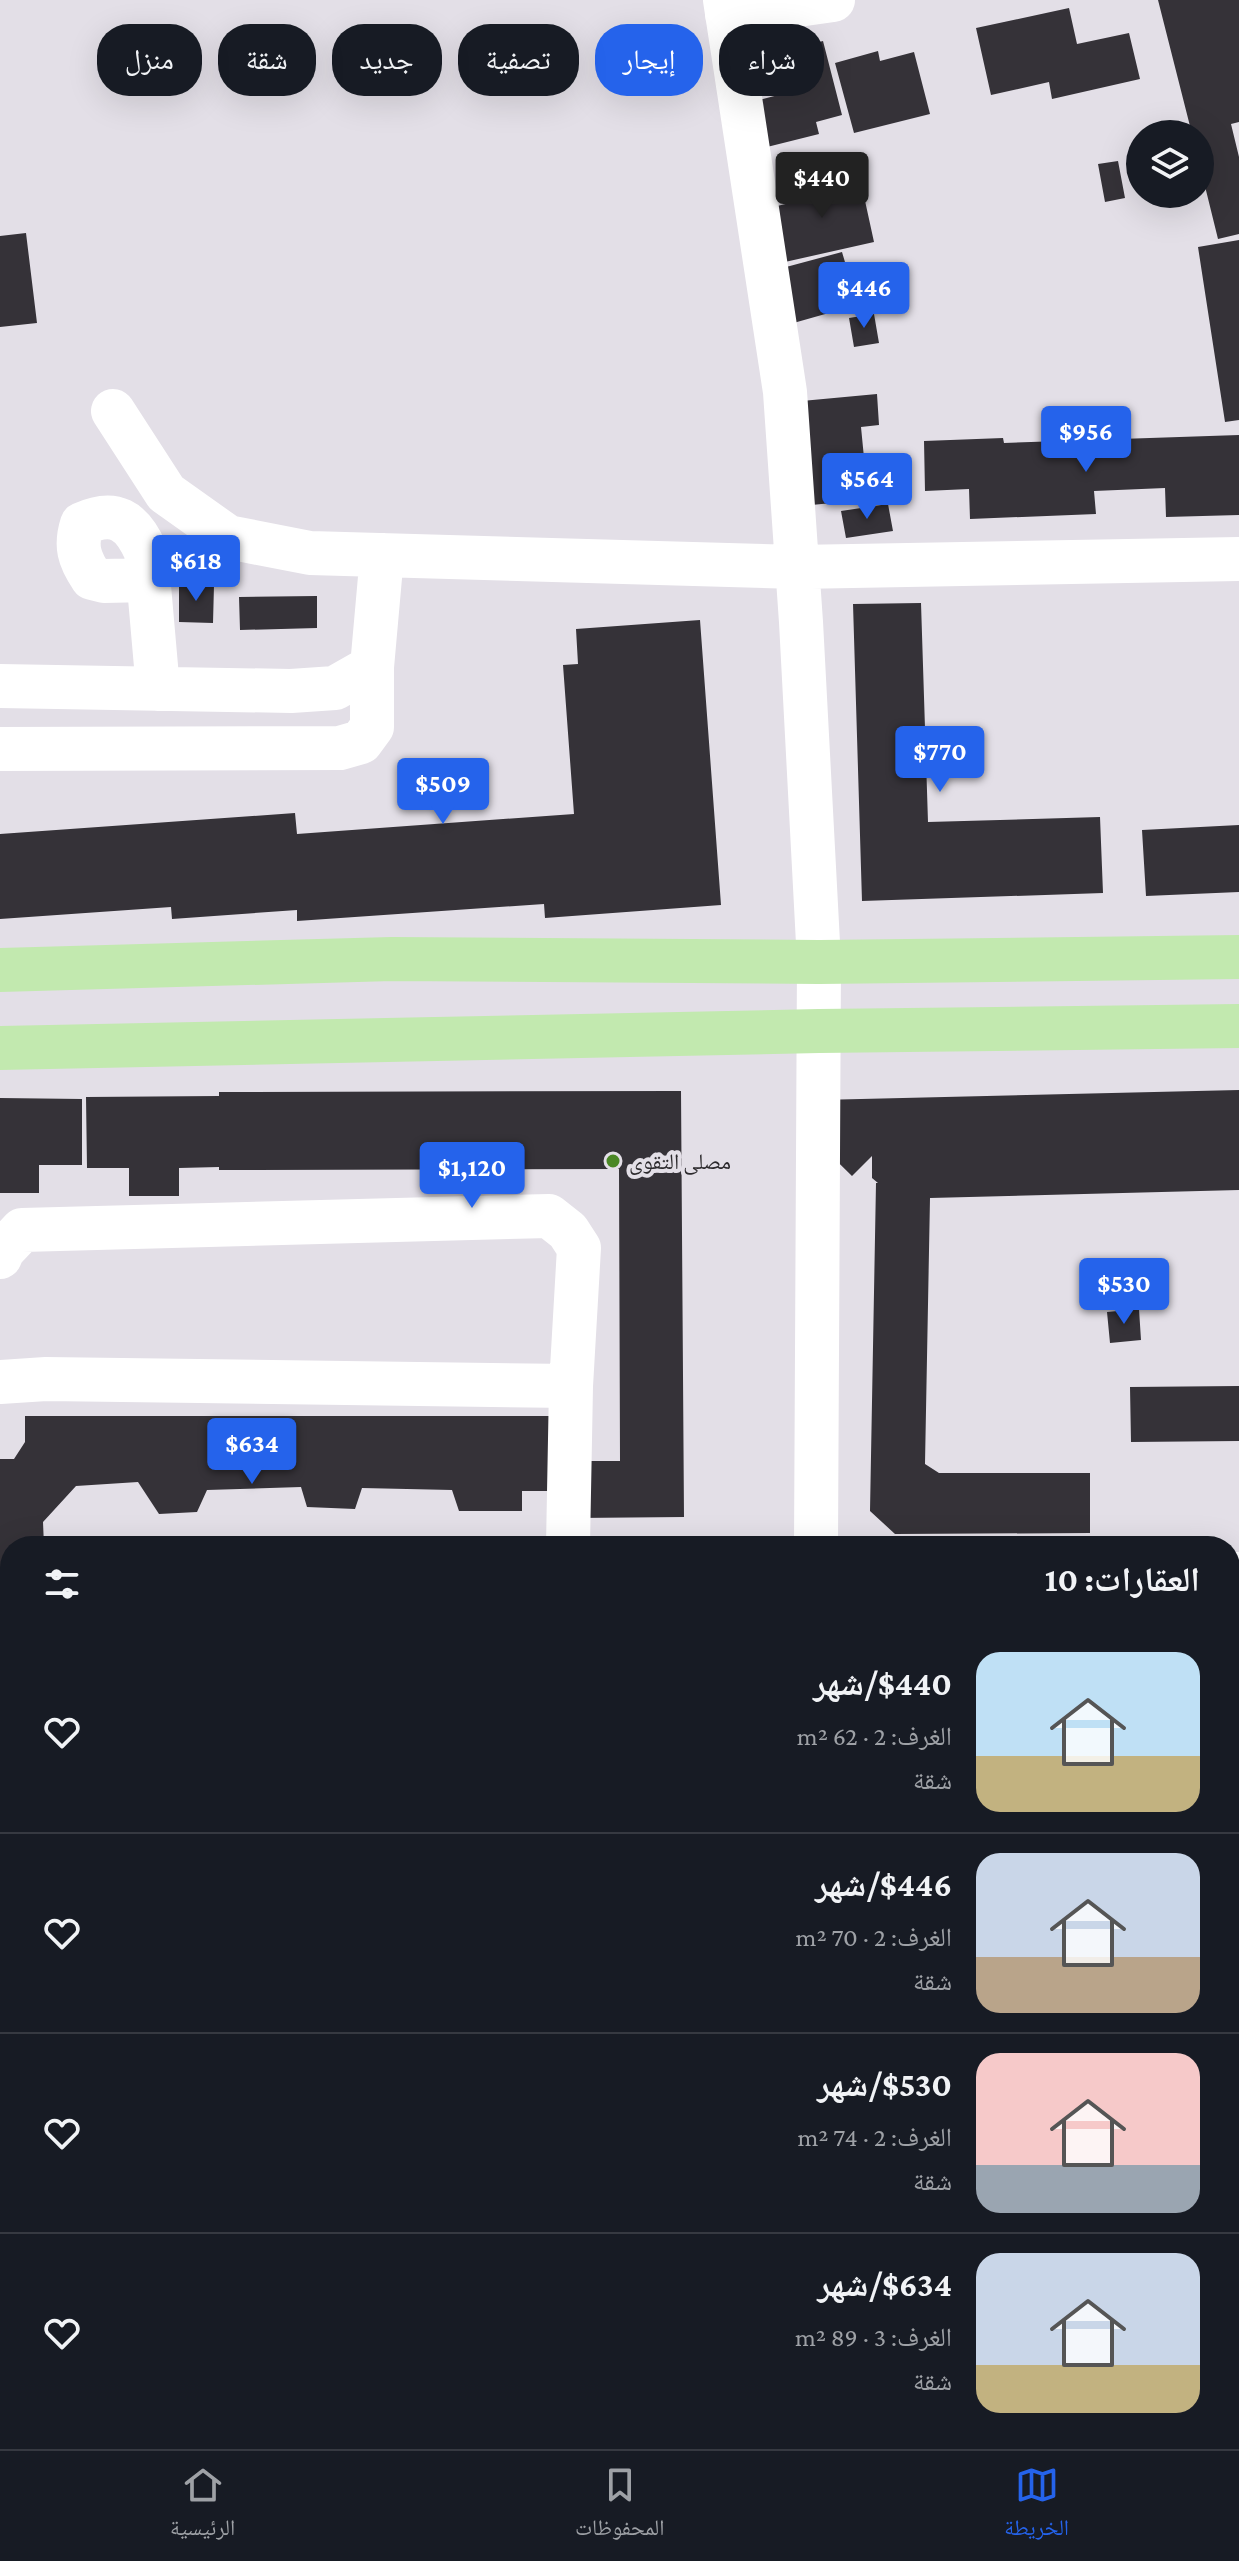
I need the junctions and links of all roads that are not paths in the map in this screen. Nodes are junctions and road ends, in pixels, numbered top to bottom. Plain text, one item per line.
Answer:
1 (833, 0) edge
2 (726, 8) edge
3 (113, 411) dead end
4 (382, 555) junction
5 (1239, 559) edge
6 (797, 567) junction
7 (148, 580) dead end
8 (372, 667) junction
9 (0, 686) edge
10 (158, 689) junction
11 (0, 749) edge
12 (1239, 957) edge
13 (819, 962) junction
14 (0, 970) edge
15 (1239, 1026) edge
16 (819, 1031) junction
17 (0, 1048) edge
18 (0, 1257) edge
19 (0, 1382) edge
20 (571, 1386) junction
21 (568, 1536) edge
22 (816, 1536) edge

1 - 2 street
2 - 6 street
3 - 4 street
4 - 6 street
4 - 8 street
5 - 6 street
6 - 13 street
7 - 10 street
8 - 10 street
8 - 11 street
9 - 10 street
12 - 13 main road
13 - 14 main road
13 - 16 street
15 - 16 main road
16 - 17 main road
16 - 22 street
18 - 20 street
19 - 20 street
20 - 21 street

